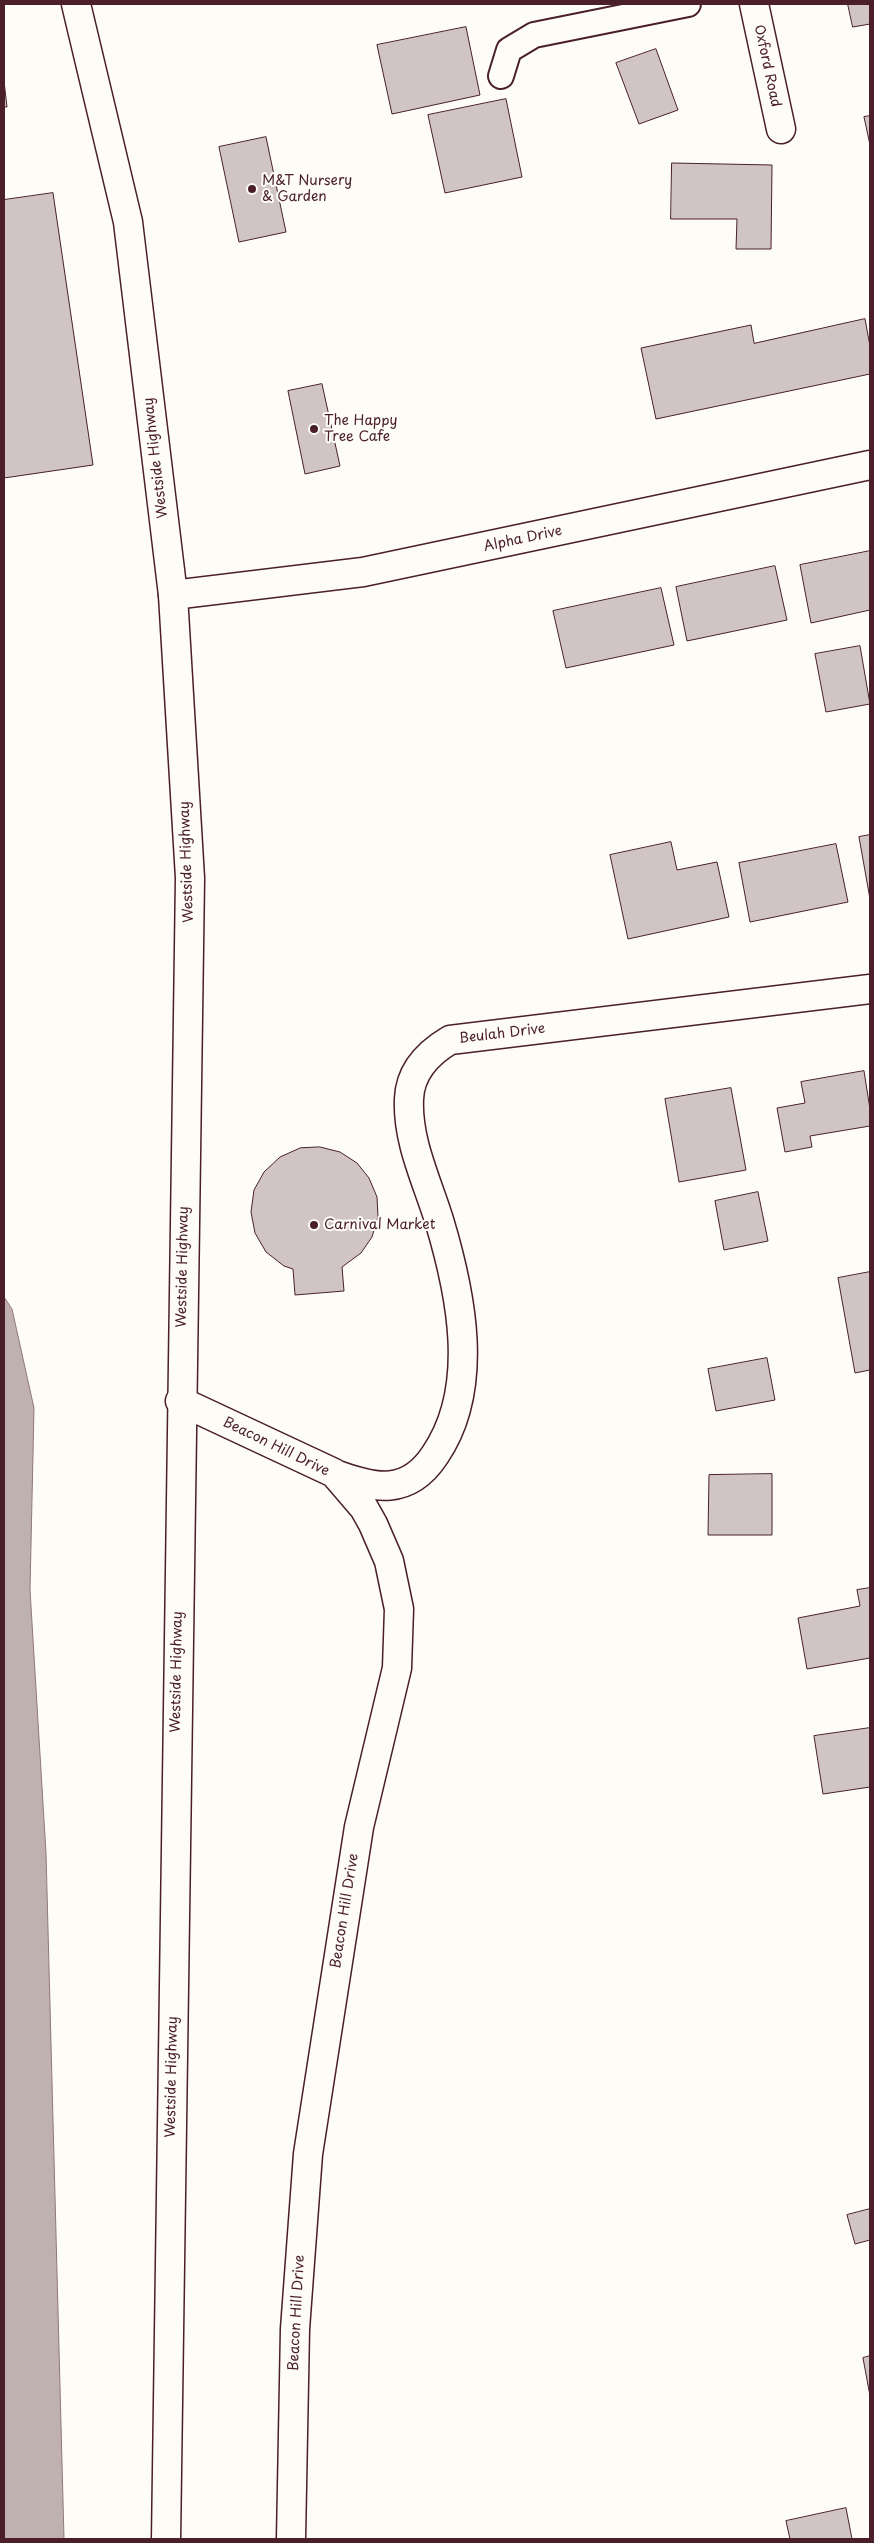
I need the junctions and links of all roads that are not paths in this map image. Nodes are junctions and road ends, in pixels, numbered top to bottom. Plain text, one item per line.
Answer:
1 (76, 4) edge
2 (688, 4) edge
3 (754, 4) edge
4 (501, 76) dead end
5 (781, 129) dead end
6 (870, 465) edge
7 (173, 595) junction
8 (870, 989) edge
9 (180, 1401) junction
10 (334, 1473) junction
11 (166, 2539) edge
12 (291, 2539) edge

1 - 7 street, Westside Highway
2 - 4 lane
3 - 5 street, Oxford Road
6 - 7 street, Alpha Drive
7 - 9 street, Westside Highway
8 - 10 street, Beulah Drive
9 - 10 street, Beacon Hill Drive
9 - 11 street, Westside Highway
10 - 12 street, Beacon Hill Drive

